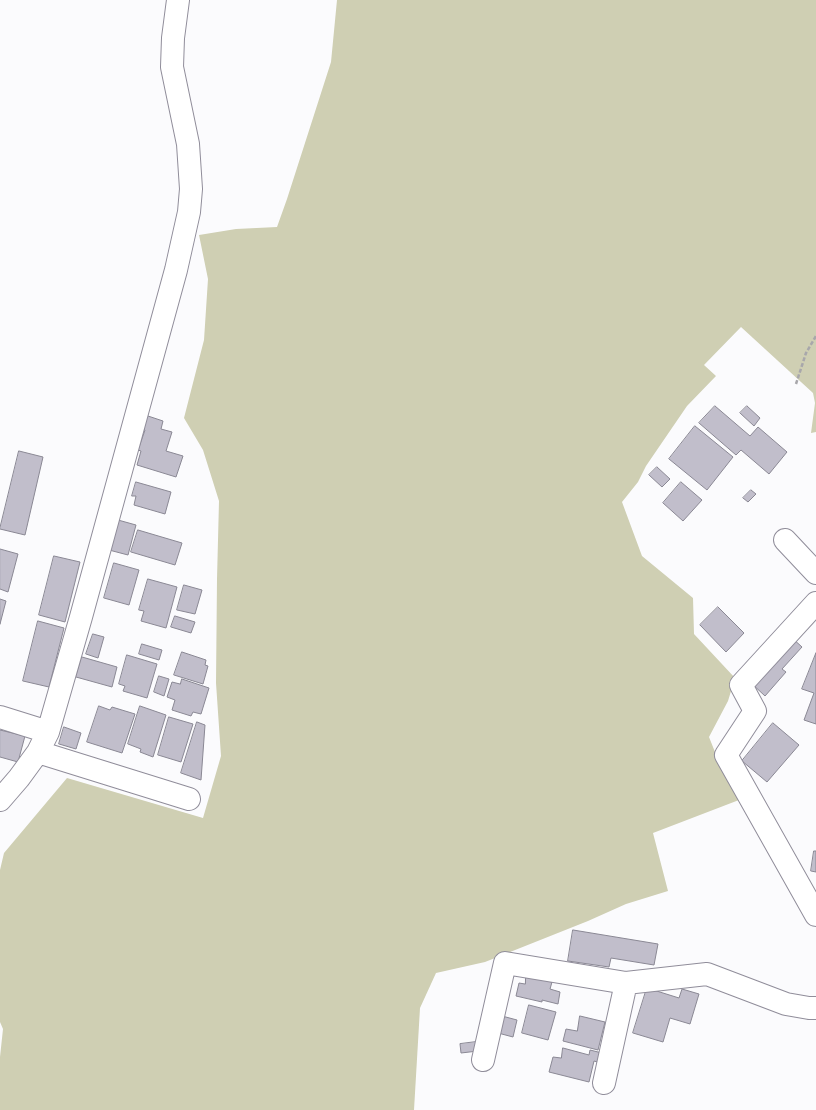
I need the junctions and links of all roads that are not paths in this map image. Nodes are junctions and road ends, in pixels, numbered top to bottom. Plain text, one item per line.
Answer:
1 (178, 0) edge
2 (785, 540) dead end
3 (816, 573) edge
4 (816, 603) edge
5 (0, 717) edge
6 (48, 732) junction
7 (38, 752) junction
8 (189, 798) dead end
9 (0, 800) edge
10 (816, 915) edge
11 (626, 983) junction
12 (816, 1008) edge
13 (483, 1060) dead end
14 (604, 1083) dead end

1 - 6 street
2 - 3 street
4 - 10 street
5 - 6 street
6 - 7 street
7 - 8 street
7 - 9 street
11 - 12 street
11 - 13 street
11 - 14 street

